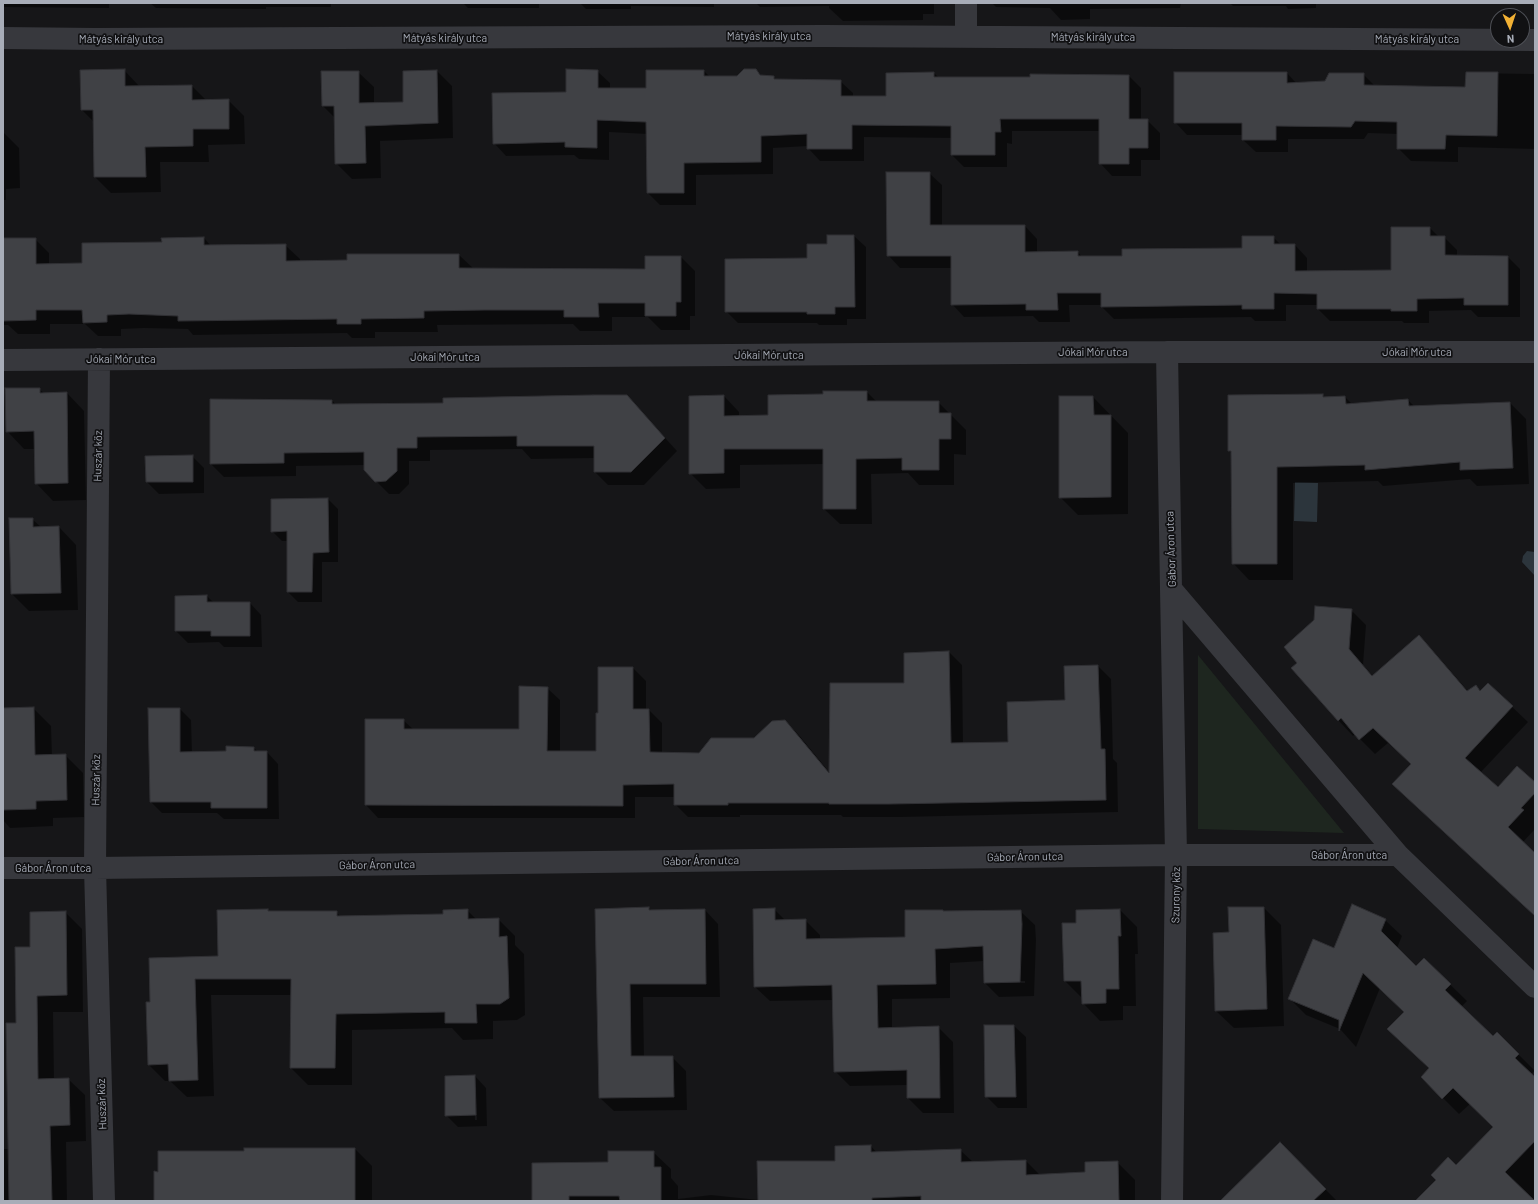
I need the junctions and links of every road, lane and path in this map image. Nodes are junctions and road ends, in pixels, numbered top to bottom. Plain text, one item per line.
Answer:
1 (966, 3) edge
2 (966, 36) junction
3 (3, 38) edge
4 (1535, 40) edge
5 (1167, 352) junction
6 (1535, 352) edge
7 (99, 359) junction
8 (3, 360) edge
9 (1171, 589) junction
10 (1398, 855) junction
11 (1176, 856) junction
12 (3, 868) edge
13 (95, 868) junction
14 (1535, 988) edge
15 (104, 1201) edge
16 (1172, 1201) edge

1 - 2 street
2 - 3 street, Mátyás király utca
2 - 4 street, Mátyás király utca
5 - 6 street, Jókai Mór utca
5 - 7 street, Jókai Mór utca
5 - 9 street, Gábor Áron utca
7 - 8 street, Jókai Mór utca
7 - 13 street, Huszár köz
9 - 10 street, Gábor Áron utca
9 - 11 street, Szurony köz
10 - 11 street, Gábor Áron utca
10 - 14 street, Gábor Áron utca
11 - 13 street, Gábor Áron utca
11 - 16 street, Szurony köz
12 - 13 street, Gábor Áron utca
13 - 15 street, Huszár köz

